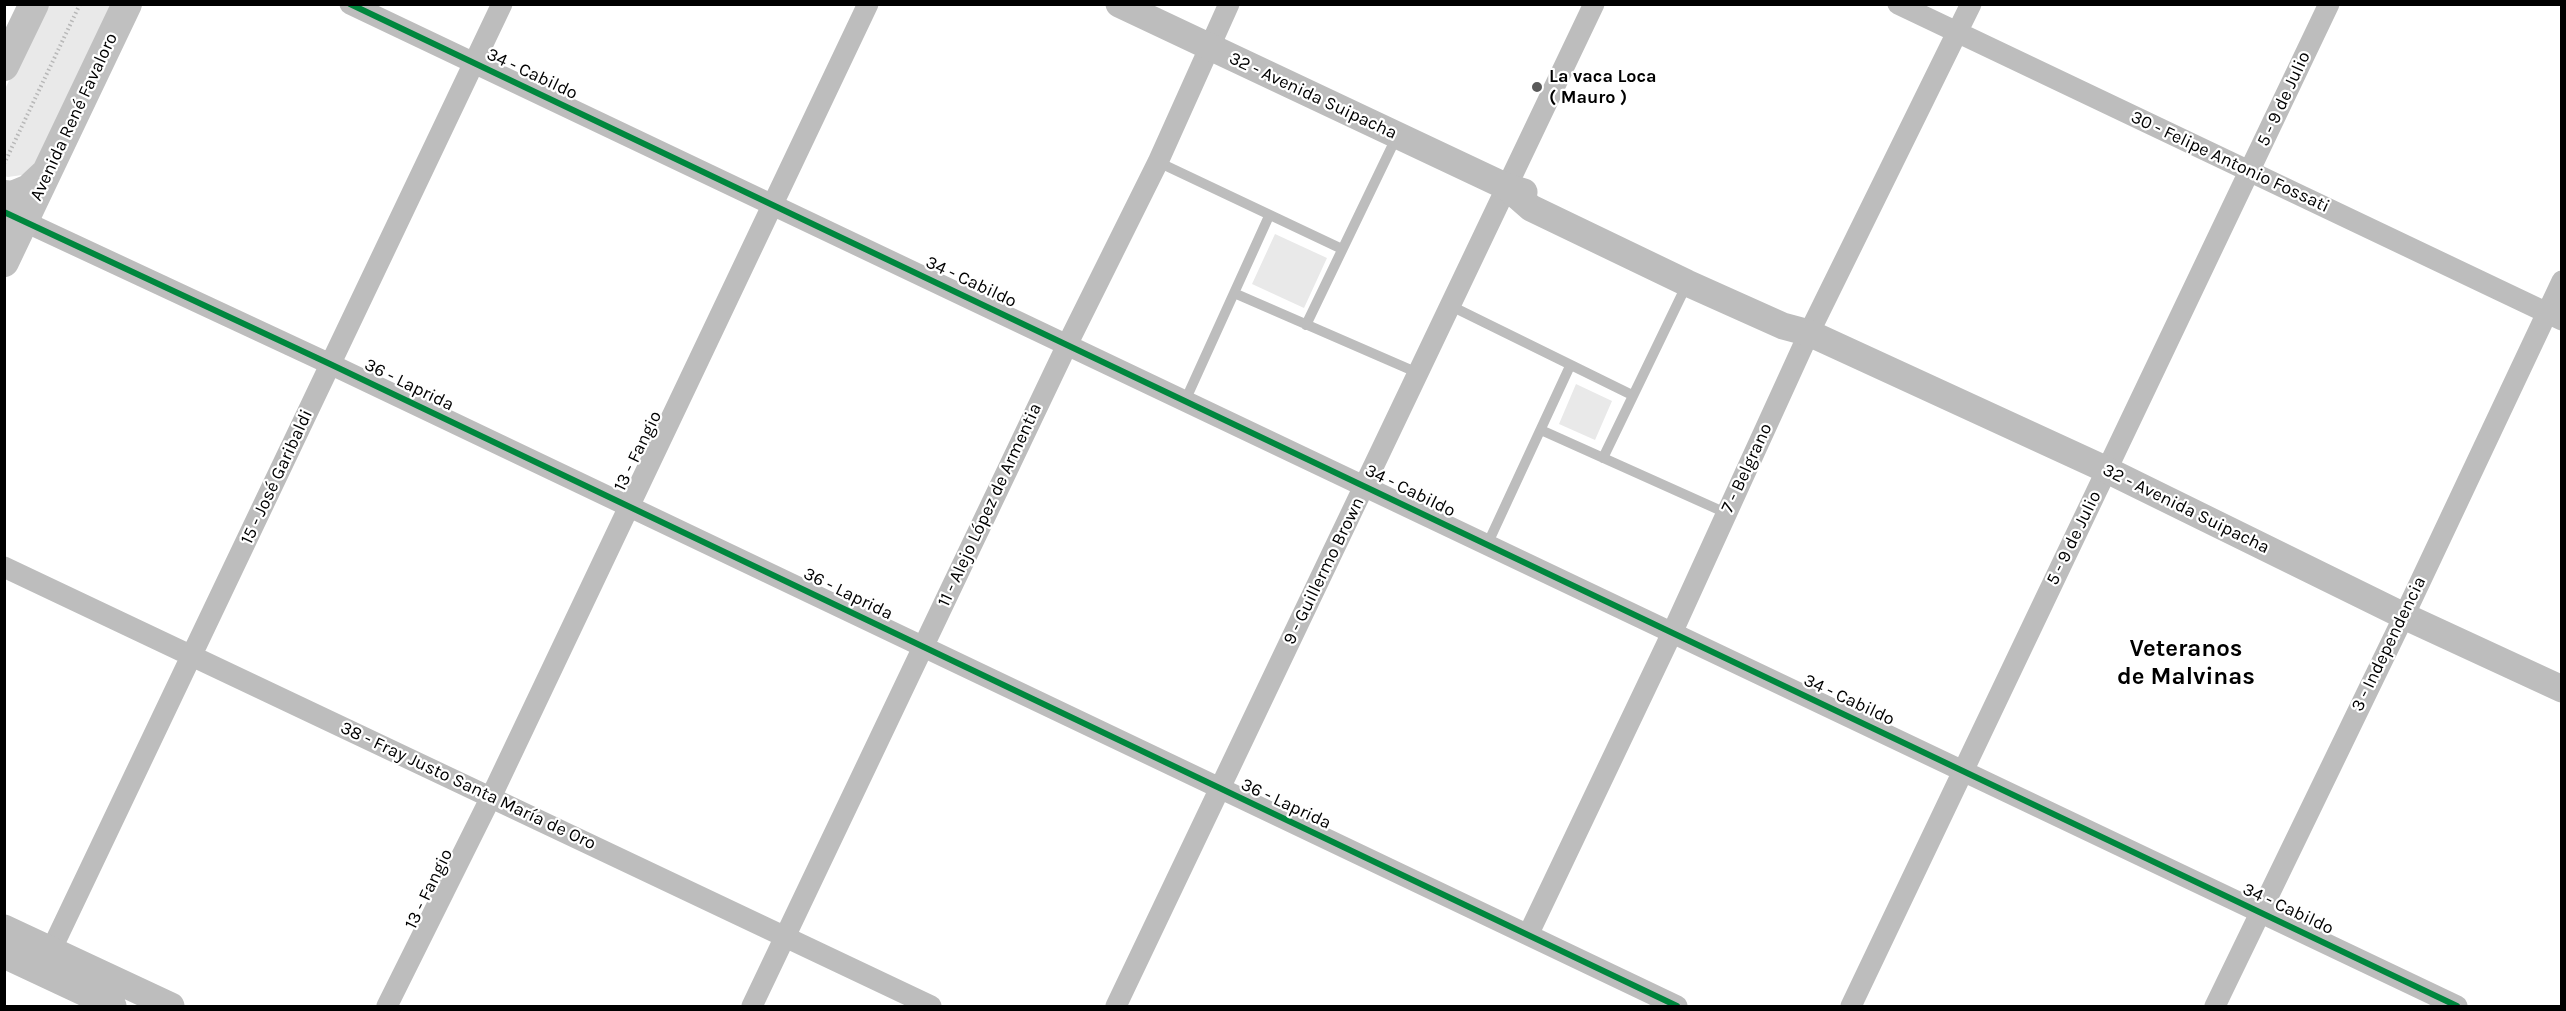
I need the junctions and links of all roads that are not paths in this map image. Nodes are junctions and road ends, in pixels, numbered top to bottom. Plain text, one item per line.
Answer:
1 (34, 4) edge
2 (127, 4) edge
3 (350, 4) edge
4 (502, 4) edge
5 (868, 4) edge
6 (1119, 4) edge
7 (1229, 4) edge
8 (1594, 4) edge
9 (1898, 4) edge
10 (1971, 4) edge
11 (2329, 4) edge
12 (1957, 32) junction
13 (1209, 47) junction
14 (474, 62) junction
15 (4, 66) edge
16 (1397, 135) junction
17 (1158, 162) junction
18 (47, 172) junction
19 (2249, 172) junction
20 (1507, 188) junction
21 (4, 195) edge
22 (773, 204) junction
23 (14, 216) edge
24 (1269, 216) junction
25 (1342, 249) junction
26 (4, 262) edge
27 (2562, 280) edge
28 (1687, 283) junction
29 (1234, 293) junction
30 (1450, 306) junction
31 (2554, 316) edge
32 (1306, 325) junction
33 (1809, 333) junction
34 (1067, 345) junction
35 (330, 364) junction
36 (1570, 366) junction
37 (1418, 373) junction
38 (1632, 395) junction
39 (1185, 401) junction
40 (1541, 430) junction
41 (1603, 458) junction
42 (2107, 470) junction
43 (1364, 486) junction
44 (628, 506) junction
45 (1726, 513) junction
46 (1487, 545) junction
47 (4, 567) edge
48 (2404, 616) junction
49 (1672, 633) junction
50 (923, 647) junction
51 (192, 654) junction
52 (2562, 689) edge
53 (1963, 771) junction
54 (1220, 789) junction
55 (491, 797) junction
56 (2260, 912) junction
57 (4, 928) edge
58 (1528, 935) junction
59 (785, 937) junction
60 (4, 956) edge
61 (46, 961) junction
62 (113, 1006) edge
63 (171, 1006) edge
64 (387, 1006) edge
65 (752, 1006) edge
66 (931, 1006) edge
67 (1116, 1006) edge
68 (1677, 1006) edge
69 (1851, 1006) edge
70 (2215, 1006) edge
71 (2457, 1006) edge

1 - 15 main road
2 - 18 main road, Avenida René Favaloro
3 - 14 street, 34 - Cabildo
4 - 14 street, 15 - José Garibaldi
5 - 22 street, 13 - Fangio
6 - 13 street, 32 - Avenida Suipacha
7 - 13 street, 11 - Alejo López de Armentia
8 - 20 street, 9 - Guillermo Brown
9 - 12 street, 30 - Felipe Antonio Fossati
10 - 12 street, 7 - Belgrano
11 - 19 street, 5 - 9 de Julio
12 - 19 street, 30 - Felipe Antonio Fossati
12 - 33 street, 7 - Belgrano
13 - 16 street, 32 - Avenida Suipacha
13 - 17 street, 11 - Alejo López de Armentia
14 - 22 street, 34 - Cabildo
14 - 35 street, 15 - José Garibaldi
16 - 20 street, 32 - Avenida Suipacha
16 - 25 lane
17 - 24 lane
17 - 34 street, 11 - Alejo López de Armentia
18 - 21 main road
18 - 23 main road, Avenida René Favaloro
19 - 31 street, 30 - Felipe Antonio Fossati
19 - 42 street, 5 - 9 de Julio
20 - 28 street, 32 - Avenida Suipacha
20 - 30 street, 9 - Guillermo Brown
20 - 33 street, 32 - Avenida Suipacha
22 - 34 street, 34 - Cabildo
22 - 44 street, 13 - Fangio
23 - 26 main road, Avenida René Favaloro
23 - 35 street, 36 - Laprida
24 - 25 lane
24 - 29 lane
25 - 32 lane
27 - 31 street, 3 - Independencia
28 - 33 street, 32 - Avenida Suipacha
28 - 38 lane
29 - 32 lane
29 - 39 lane
30 - 36 lane
30 - 37 street, 9 - Guillermo Brown
31 - 48 street, 3 - Independencia
32 - 37 lane
33 - 42 street, 32 - Avenida Suipacha
33 - 45 street, 7 - Belgrano
34 - 39 street, 34 - Cabildo
34 - 50 street, 11 - Alejo López de Armentia
35 - 44 street, 36 - Laprida
35 - 51 street, 15 - José Garibaldi
36 - 38 lane
36 - 40 lane
37 - 43 street, 9 - Guillermo Brown
38 - 41 lane
39 - 43 street, 34 - Cabildo
40 - 41 lane
40 - 46 lane
41 - 45 lane
42 - 48 street, 32 - Avenida Suipacha
42 - 53 street, 5 - 9 de Julio
43 - 46 street, 34 - Cabildo
43 - 54 street, 9 - Guillermo Brown
44 - 50 street, 36 - Laprida
44 - 55 street, 13 - Fangio
45 - 49 street, 7 - Belgrano
46 - 49 street, 34 - Cabildo
47 - 51 street, 38 - Fray Justo Santa María de Oro
48 - 52 street, 32 - Avenida Suipacha
48 - 56 street, 3 - Independencia
49 - 53 street, 34 - Cabildo
49 - 58 street, 7 - Belgrano
50 - 54 street, 36 - Laprida
50 - 59 street, 11 - Alejo López de Armentia
51 - 55 street, 38 - Fray Justo Santa María de Oro
51 - 61 street, 15 - José Garibaldi
53 - 56 street, 34 - Cabildo
53 - 69 street, 5 - 9 de Julio
54 - 58 street, 36 - Laprida
54 - 67 street, 9 - Guillermo Brown
55 - 59 street, 38 - Fray Justo Santa María de Oro
55 - 64 street, 13 - Fangio
56 - 70 street, 3 - Independencia
56 - 71 street, 34 - Cabildo
57 - 61 street
58 - 68 street, 36 - Laprida
59 - 65 street, 11 - Alejo López de Armentia
59 - 66 street, 38 - Fray Justo Santa María de Oro
60 - 61 street
61 - 62 street
61 - 63 street

